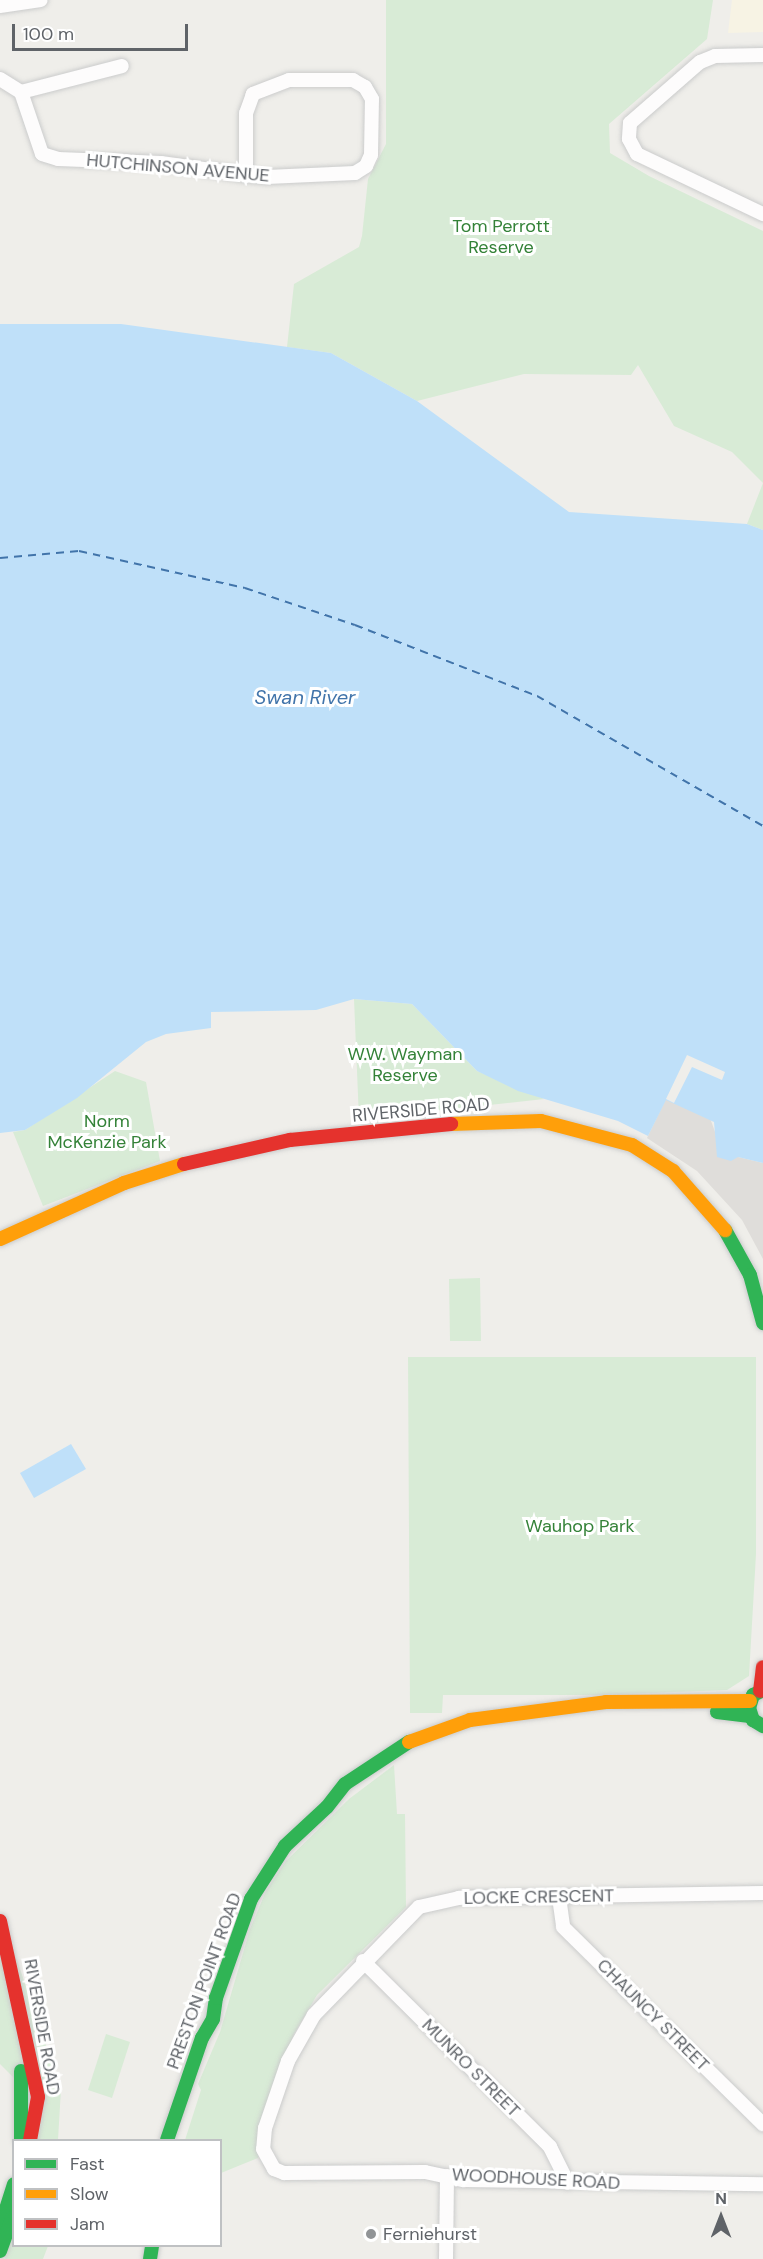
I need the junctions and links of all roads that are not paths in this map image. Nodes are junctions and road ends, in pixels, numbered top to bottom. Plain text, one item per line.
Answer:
1 (41, 0) edge
2 (0, 6) edge
3 (763, 55) edge
4 (122, 66) dead end
5 (0, 79) edge
6 (21, 92) junction
7 (246, 175) junction
8 (763, 214) edge
9 (0, 1239) edge
10 (763, 1323) edge
11 (763, 1667) edge
12 (758, 1694) edge
13 (759, 1725) edge
14 (763, 1893) edge
15 (559, 1897) junction
16 (0, 1921) edge
17 (0, 1953) edge
18 (363, 1961) junction
19 (763, 2124) edge
20 (21, 2139) edge
21 (30, 2139) edge
22 (167, 2139) edge
23 (175, 2139) edge
24 (274, 2169) joint
25 (447, 2176) junction
26 (568, 2183) junction
27 (763, 2184) edge
28 (12, 2190) edge
29 (12, 2218) edge
30 (0, 2228) edge
31 (0, 2251) edge
32 (446, 2259) edge

1 - 2 street
3 - 8 street
4 - 6 street
5 - 6 street
6 - 7 street, HUTCHINSON AVENUE
7 - 7 street, HUTCHINSON AVENUE
9 - 10 main road, RIVERSIDE ROAD
11 - 12 main road
12 - 13 main road
12 - 22 main road, PRESTON POINT ROAD
13 - 23 main road, PRESTON POINT ROAD
14 - 15 street, LOCKE CRESCENT
15 - 18 street, LOCKE CRESCENT
15 - 19 street, CHAUNCY STREET
16 - 21 main road, RIVERSIDE ROAD
17 - 20 main road, RIVERSIDE ROAD
18 - 24 street, LOCKE CRESCENT
18 - 26 street, MUNRO STREET
24 - 25 street, WOODHOUSE ROAD
25 - 26 street, WOODHOUSE ROAD
25 - 32 street
26 - 27 street, WOODHOUSE ROAD
28 - 30 main road
29 - 31 main road

